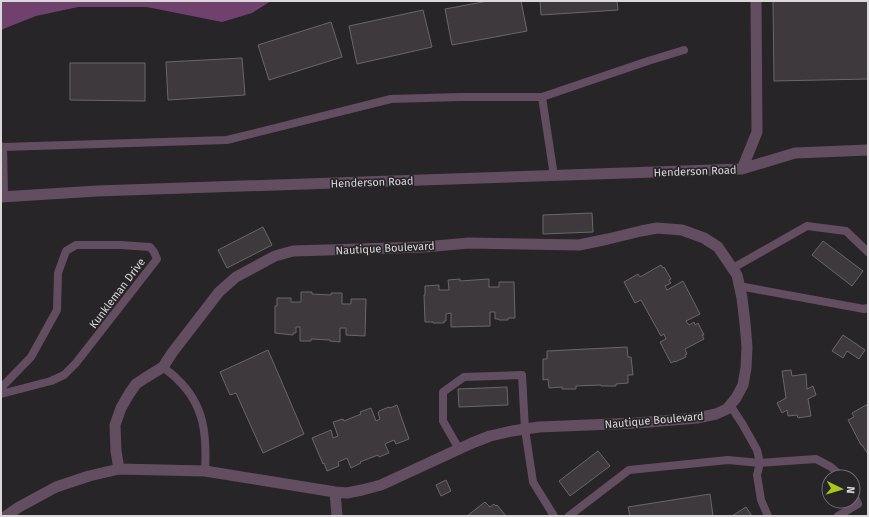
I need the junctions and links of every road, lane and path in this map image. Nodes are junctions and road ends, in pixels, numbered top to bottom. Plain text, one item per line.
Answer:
1 (756, 1) edge
2 (684, 50) dead end
3 (542, 97) junction
4 (2, 146) edge
5 (868, 150) edge
6 (742, 170) junction
7 (554, 176) junction
8 (3, 197) edge
9 (868, 252) edge
10 (733, 268) junction
11 (739, 286) junction
12 (868, 308) edge
13 (162, 367) junction
14 (1, 388) edge
15 (1, 394) edge
16 (730, 405) junction
17 (525, 429) junction
18 (459, 449) junction
19 (760, 463) junction
20 (119, 469) junction
21 (833, 469) edge
22 (205, 471) junction
23 (335, 492) junction
24 (850, 509) edge
25 (6, 516) edge
26 (337, 516) edge
27 (554, 516) edge
28 (569, 516) edge
29 (768, 516) edge
30 (838, 516) edge

1 - 6 street, Henderson Road
2 - 3 lane
3 - 4 lane
3 - 7 lane
4 - 8 lane
5 - 6 street, Henderson Road
6 - 7 street, Henderson Road
7 - 8 street, Henderson Road
9 - 10 lane
10 - 11 street, Nautique Boulevard
10 - 13 street, Nautique Boulevard
11 - 12 lane
11 - 16 street, Nautique Boulevard
13 - 20 street, Nautique Boulevard
13 - 22 lane
14 - 15 lane, Kunkleman Drive
16 - 17 street, Nautique Boulevard
16 - 19 lane
17 - 18 street, Nautique Boulevard
17 - 18 lane
17 - 27 lane
18 - 23 street, Nautique Boulevard
19 - 21 lane
19 - 28 lane
19 - 29 lane
20 - 22 street, Nautique Boulevard
20 - 25 street, Nautique Boulevard
22 - 23 street, Nautique Boulevard
23 - 26 street
24 - 30 lane

